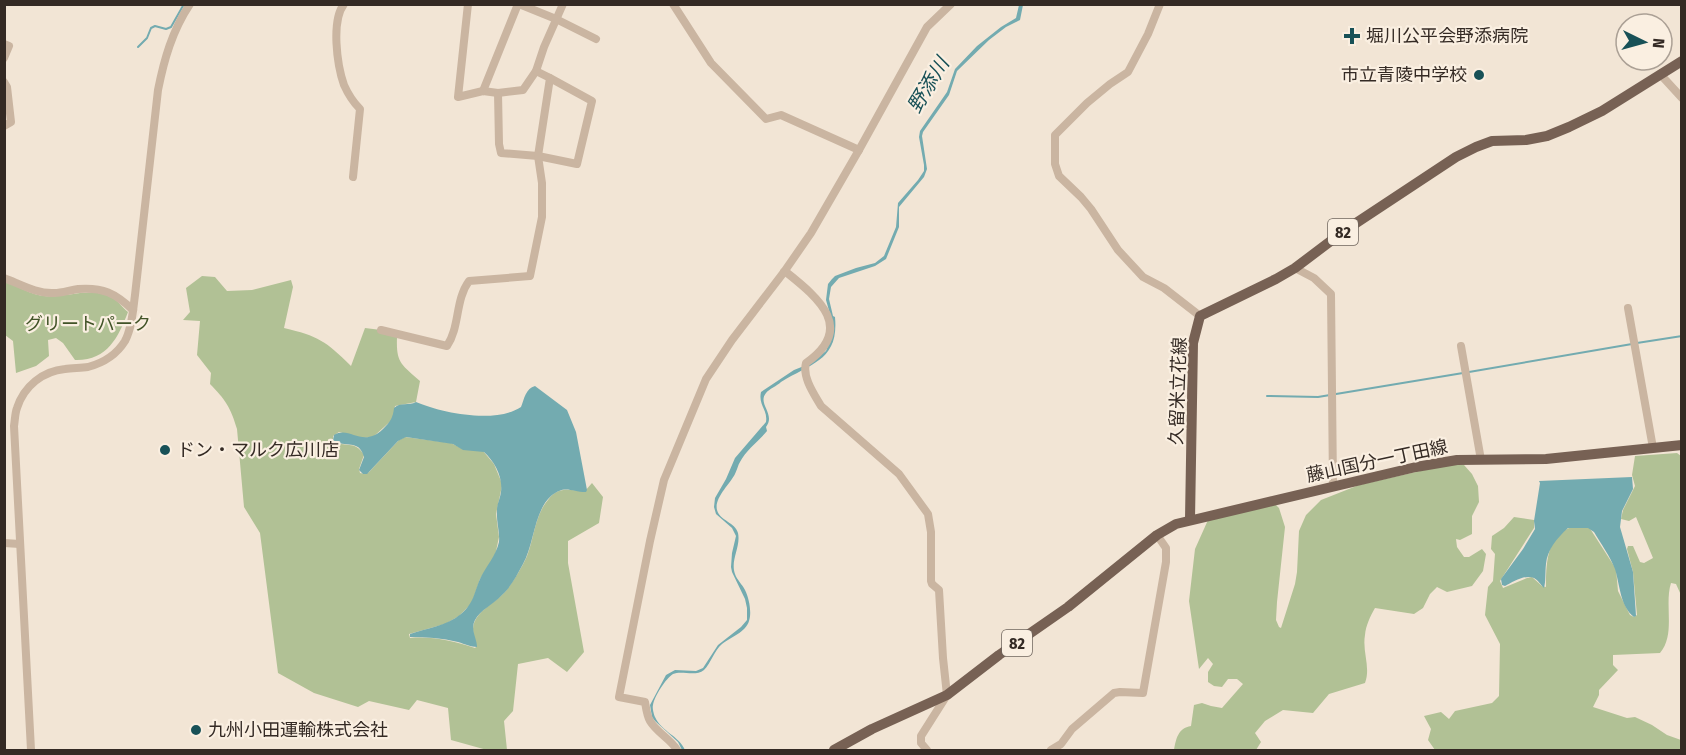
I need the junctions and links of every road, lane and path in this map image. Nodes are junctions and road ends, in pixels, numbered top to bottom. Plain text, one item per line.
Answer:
1 (190, 4) edge
2 (344, 4) edge
3 (468, 4) edge
4 (519, 4) edge
5 (563, 4) edge
6 (673, 4) edge
7 (951, 4) edge
8 (1160, 4) edge
9 (530, 6) edge
10 (556, 19) junction
11 (596, 39) dead end
12 (4, 44) edge
13 (4, 58) edge
14 (1682, 61) edge
15 (536, 70) junction
16 (1660, 74) junction
17 (550, 78) junction
18 (4, 82) edge
19 (483, 91) junction
20 (498, 93) junction
21 (1682, 98) edge
22 (4, 126) edge
23 (860, 150) junction
24 (538, 156) junction
25 (353, 177) dead end
26 (1295, 268) junction
27 (784, 272) junction
28 (4, 278) edge
29 (1628, 308) dead end
30 (133, 310) junction
31 (1200, 316) junction
32 (381, 330) dead end
33 (1461, 346) dead end
34 (1682, 445) edge
35 (1667, 447) junction
36 (1653, 448) junction
37 (1682, 453) edge
38 (1481, 460) junction
39 (1334, 486) junction
40 (1191, 519) junction
41 (1157, 535) junction
42 (4, 543) edge
43 (20, 544) junction
44 (946, 695) junction
45 (31, 750) edge
46 (677, 750) edge
47 (834, 750) edge
48 (927, 750) edge
49 (1052, 750) edge

1 - 30 street
2 - 25 street
3 - 19 street
4 - 9 street
4 - 19 street
5 - 10 street
6 - 23 street
7 - 23 street
8 - 31 street
9 - 10 street
10 - 11 street
10 - 15 street
12 - 13 street
14 - 16 main road, 久留米立花線 / 82
15 - 17 street
15 - 20 street
16 - 21 street
16 - 26 main road, 久留米立花線 / 82
17 - 24 street
17 - 24 street
18 - 22 street
19 - 20 street
20 - 24 street
23 - 27 street
24 - 32 street
26 - 31 main road, 久留米立花線 / 82
26 - 39 street
27 - 44 street
27 - 46 street
28 - 30 street
29 - 36 street
30 - 43 street
31 - 40 main road, 久留米立花線
33 - 38 street
34 - 35 main road, 藤山国分一丁田線
35 - 36 main road, 藤山国分一丁田線
35 - 37 street
36 - 38 main road, 藤山国分一丁田線
38 - 39 main road, 藤山国分一丁田線
39 - 40 main road, 藤山国分一丁田線
40 - 41 main road, 82
41 - 44 main road, 82
41 - 49 street
42 - 43 street
43 - 45 street
44 - 47 main road, 82
44 - 48 street

